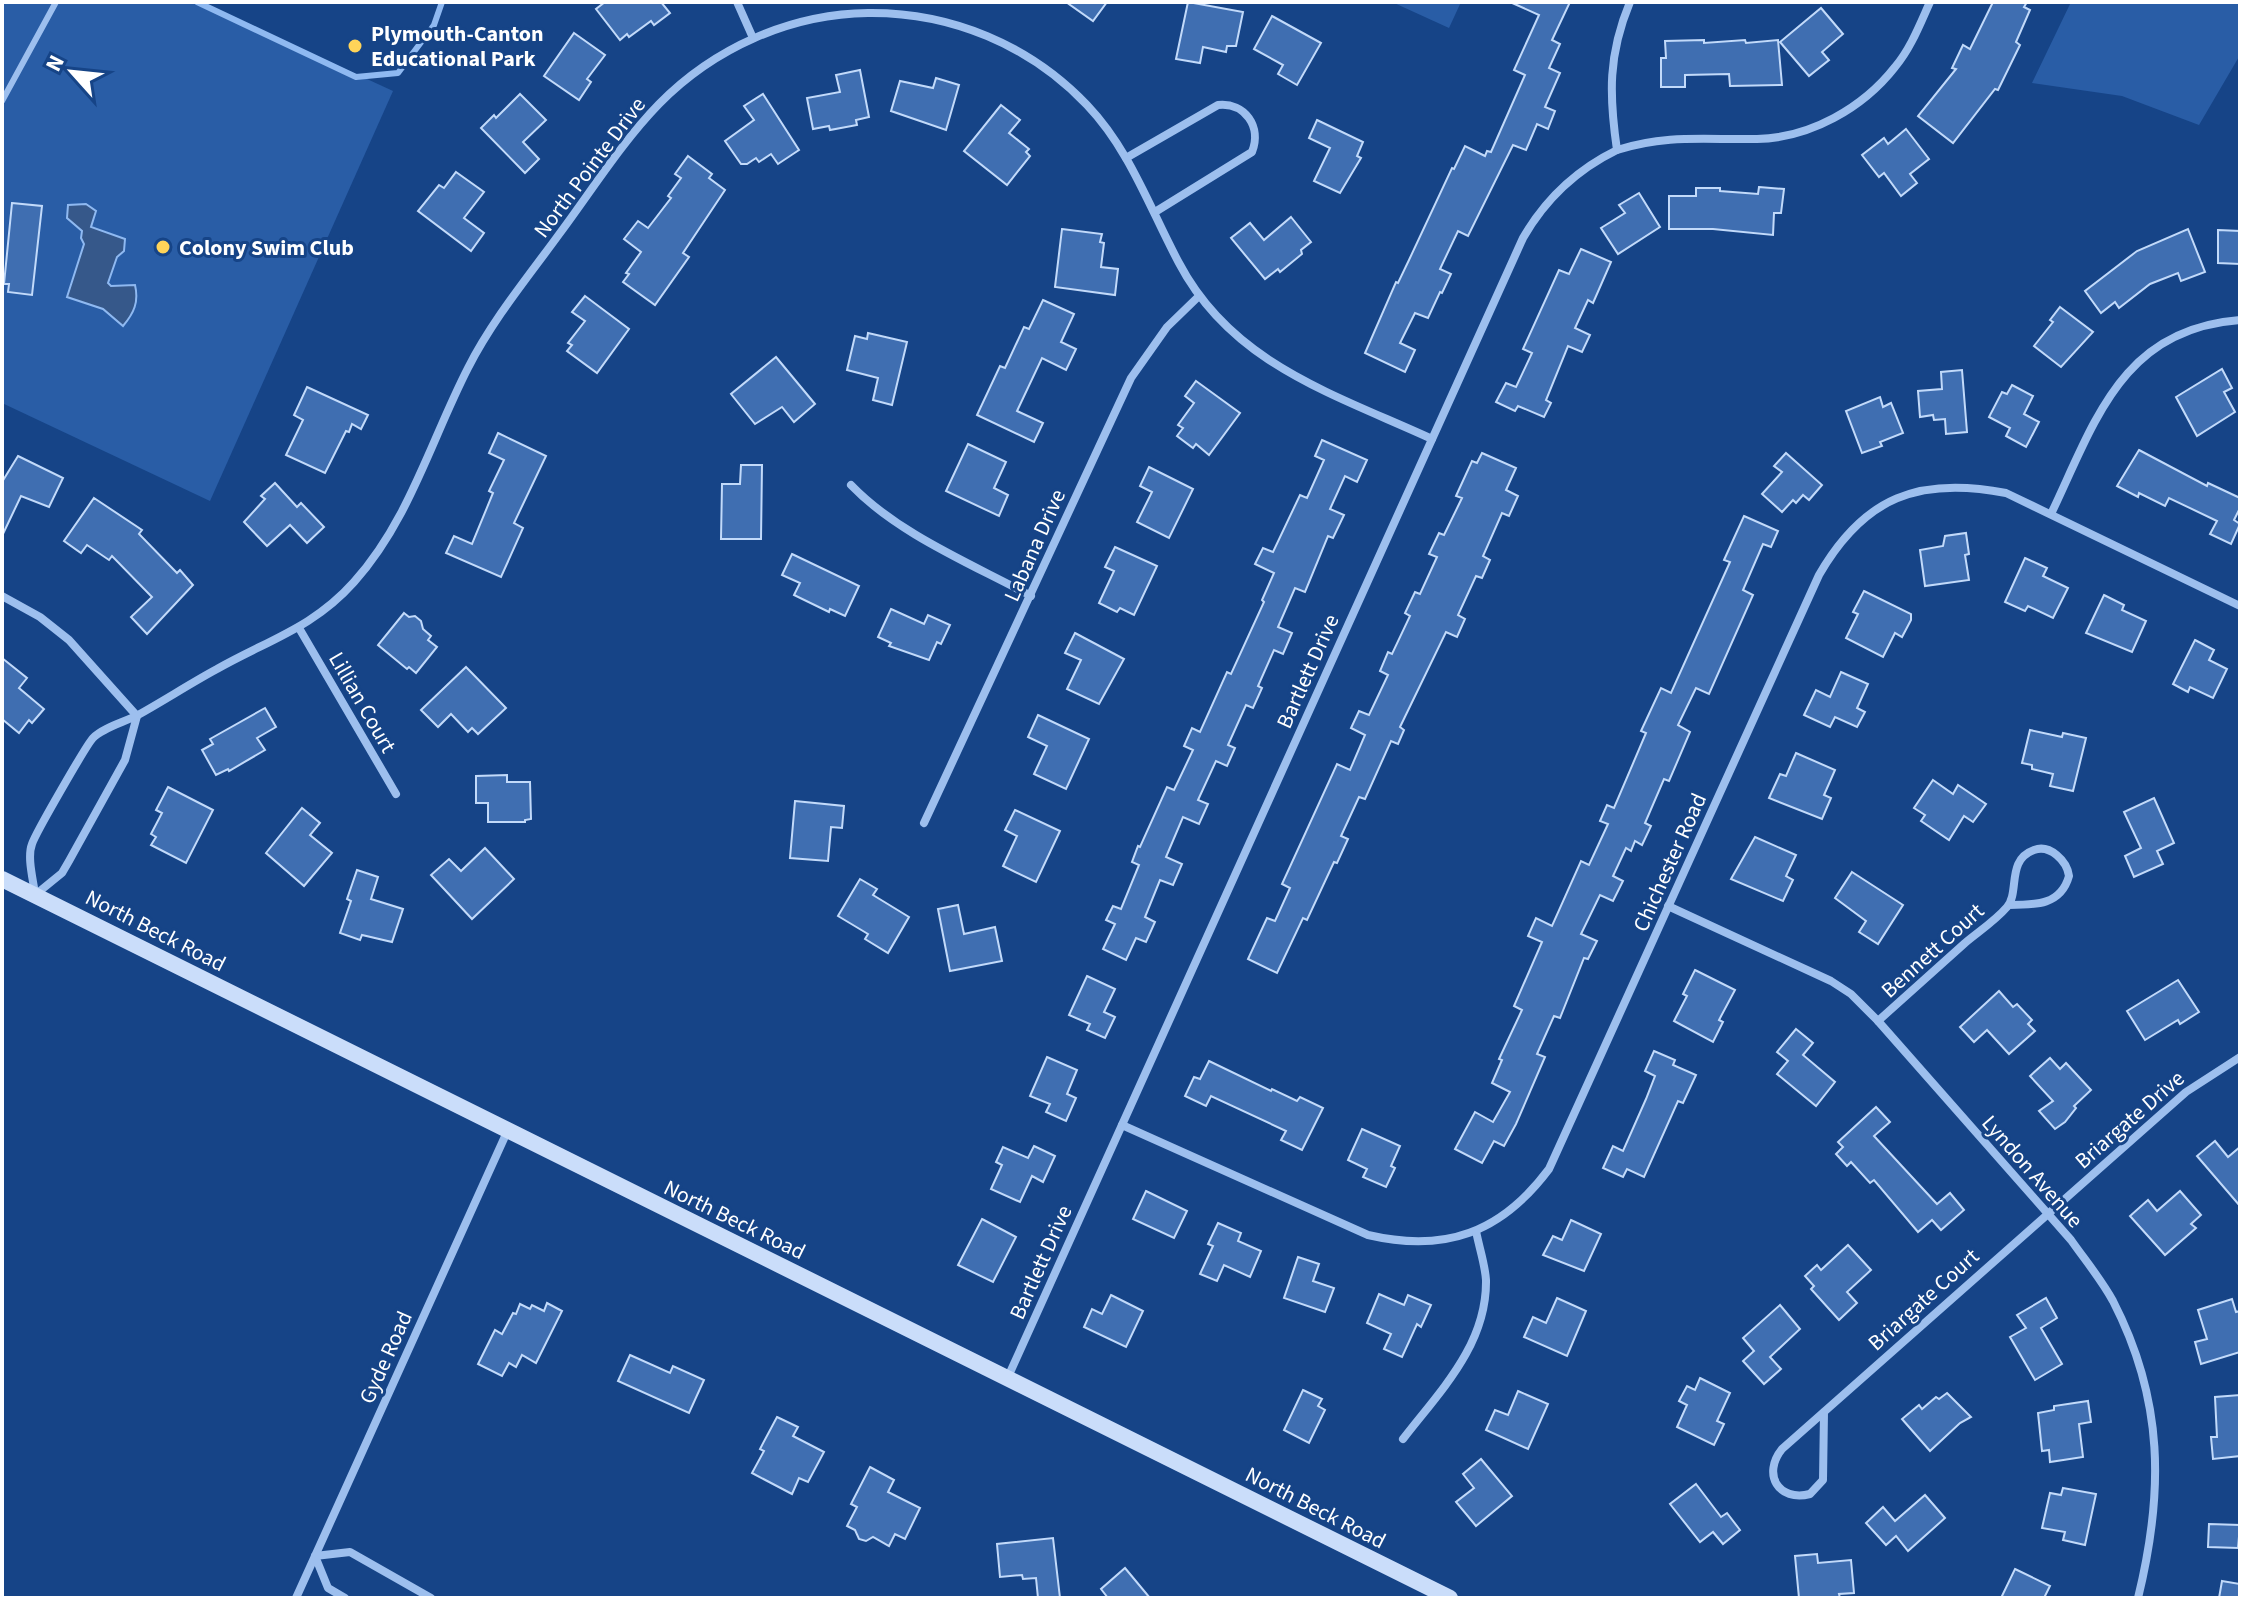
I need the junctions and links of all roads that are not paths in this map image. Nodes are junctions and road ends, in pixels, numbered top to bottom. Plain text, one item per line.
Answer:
1 (56, 2) edge
2 (737, 2) edge
3 (1630, 2) edge
4 (1930, 2) edge
5 (753, 38) junction
6 (2, 101) edge
7 (1617, 150) junction
8 (1126, 158) junction
9 (1155, 212) junction
10 (1199, 296) junction
11 (2240, 320) edge
12 (1432, 439) junction
13 (851, 485) dead end
14 (2051, 514) junction
15 (2, 596) edge
16 (1031, 596) junction
17 (2240, 606) edge
18 (299, 628) junction
19 (137, 716) junction
20 (396, 794) dead end
21 (924, 823) dead end
22 (2, 879) edge
23 (35, 895) junction
24 (2009, 905) junction
25 (1668, 906) junction
26 (1878, 1021) junction
27 (2240, 1057) edge
28 (1122, 1125) junction
29 (507, 1132) junction
30 (2048, 1214) junction
31 (1476, 1231) junction
32 (1008, 1377) junction
33 (1824, 1412) junction
34 (1403, 1439) dead end
35 (315, 1556) junction
36 (1441, 1597) edge
37 (296, 1598) edge
38 (345, 1598) edge
39 (431, 1598) edge
40 (2138, 1598) edge

1 - 6 lane
2 - 5 street
3 - 7 street
4 - 7 street, Bartlett Drive
5 - 8 street, North Pointe Drive
5 - 18 street, North Pointe Drive
7 - 12 street, Bartlett Drive
8 - 9 street, North Pointe Drive
8 - 9 street
9 - 10 street, North Pointe Drive
10 - 12 street, North Pointe Drive
10 - 16 street, Labana Drive
11 - 14 street
12 - 28 street, Bartlett Drive
13 - 16 street
14 - 17 street, Chichester Road
14 - 25 street, Chichester Road
15 - 19 street
16 - 21 street, Labana Drive
18 - 19 street, North Pointe Drive
18 - 20 street, Lillian Court
19 - 23 street
19 - 23 street, North Pointe Drive
22 - 23 main road, North Beck Road
23 - 29 main road, North Beck Road
24 - 24 street, Bennett Court
24 - 26 street, Bennett Court
25 - 26 street, Lyndon Avenue
25 - 31 street, Chichester Road
26 - 30 street, Lyndon Avenue
27 - 30 street, Briargate Drive
28 - 31 street, Chichester Road
28 - 32 street, Bartlett Drive
29 - 32 main road, North Beck Road
29 - 35 street, Gyde Road
30 - 33 street, Briargate Court
30 - 40 street, Lyndon Avenue
31 - 34 street
32 - 36 main road, North Beck Road
33 - 33 street, Briargate Court
35 - 37 street, Gyde Road
35 - 38 street
35 - 39 street

